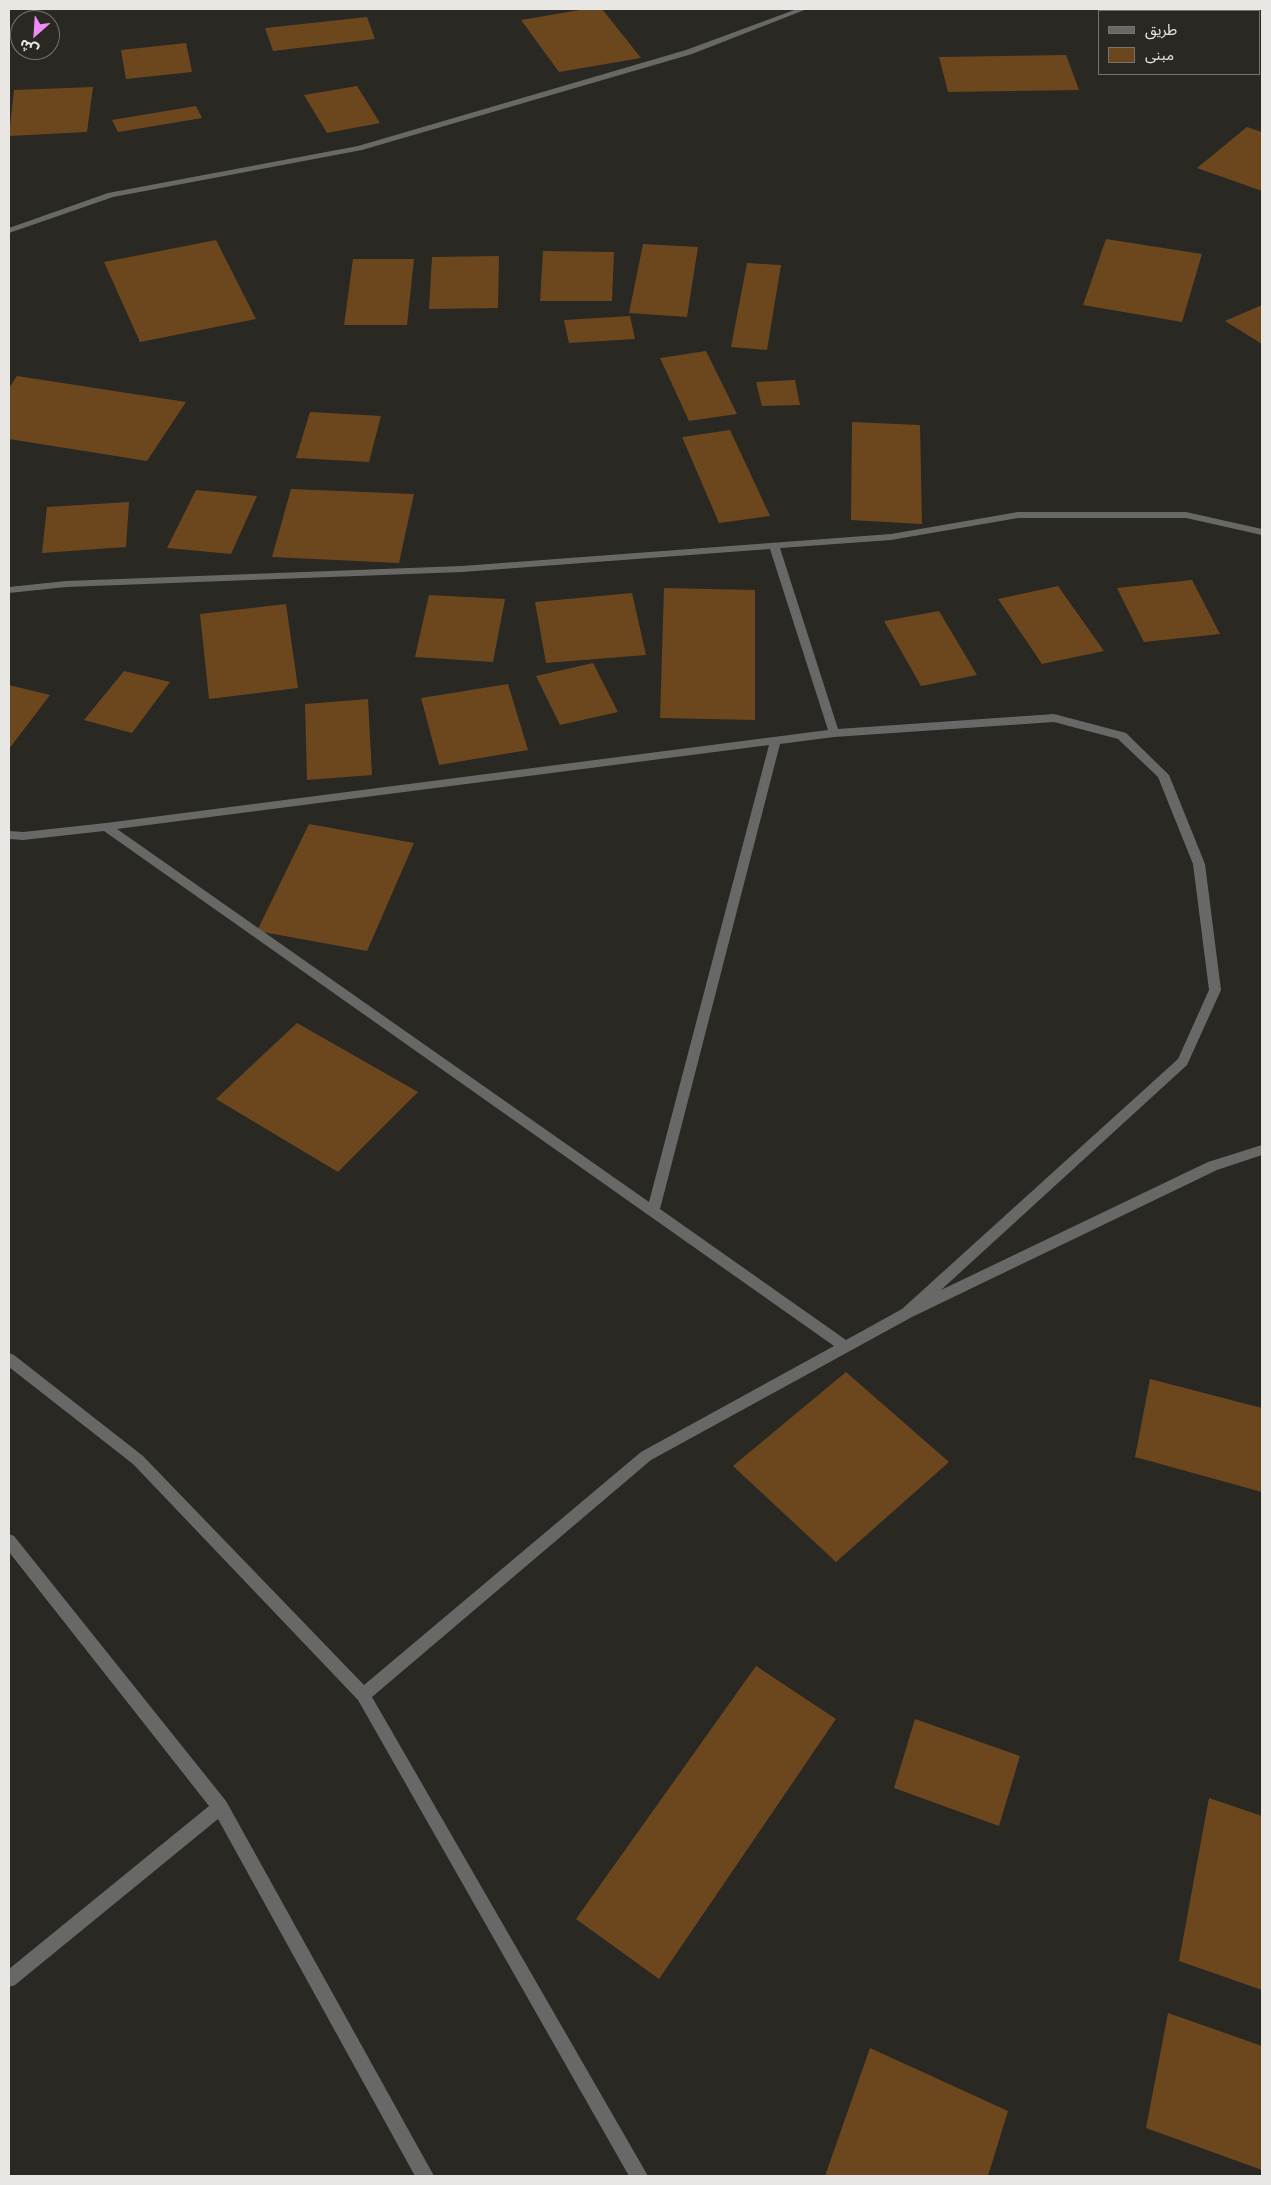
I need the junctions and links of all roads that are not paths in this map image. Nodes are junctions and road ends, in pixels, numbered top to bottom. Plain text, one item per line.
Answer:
1 (804, 9) edge
2 (9, 231) edge
3 (1262, 532) edge
4 (774, 546) junction
5 (9, 590) edge
6 (834, 733) junction
7 (776, 740) junction
8 (106, 828) junction
9 (9, 835) edge
10 (1262, 1150) edge
11 (652, 1212) junction
12 (907, 1313) junction
13 (846, 1347) junction
14 (9, 1359) edge
15 (9, 1541) edge
16 (363, 1695) junction
17 (220, 1807) junction
18 (9, 1980) edge
19 (425, 2176) edge
20 (639, 2176) edge

1 - 2 street
3 - 4 street
4 - 5 street
4 - 6 street
6 - 7 street
6 - 12 street
7 - 8 street
7 - 11 street
8 - 9 street
8 - 11 street
10 - 12 street
11 - 13 street
12 - 13 street
13 - 16 street
14 - 16 street
15 - 17 street
16 - 20 street
17 - 18 street
17 - 19 street

